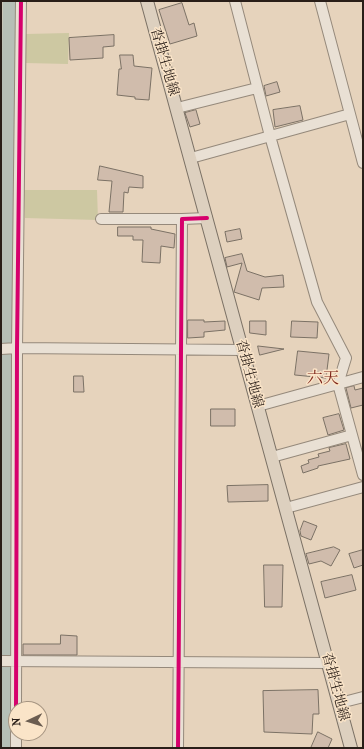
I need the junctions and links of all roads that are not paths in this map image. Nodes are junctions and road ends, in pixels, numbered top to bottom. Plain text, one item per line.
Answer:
1 (21, 1) edge
2 (147, 1) edge
3 (235, 1) edge
4 (320, 1) edge
5 (257, 88) junction
6 (177, 108) junction
7 (350, 114) junction
8 (270, 136) junction
9 (190, 158) junction
10 (363, 163) edge
11 (207, 218) junction
12 (101, 219) dead end
13 (182, 219) junction
14 (17, 348) junction
15 (181, 349) junction
16 (1, 350) edge
17 (243, 350) junction
18 (363, 377) edge
19 (338, 384) junction
20 (258, 406) junction
21 (352, 435) junction
22 (272, 457) junction
23 (363, 475) edge
24 (363, 487) edge
25 (286, 508) junction
26 (1, 661) edge
27 (17, 661) junction
28 (179, 661) junction
29 (328, 663) junction
30 (363, 697) edge
31 (16, 701) edge
32 (340, 704) junction
33 (178, 748) edge
34 (351, 748) edge

1 - 14 street
2 - 6 main road, 沓掛生地線
3 - 5 street
4 - 7 street
5 - 6 street
5 - 8 street
6 - 9 main road, 沓掛生地線
7 - 8 street
7 - 10 street
8 - 9 street
8 - 19 street
9 - 11 main road, 沓掛生地線
11 - 13 street
11 - 17 main road, 沓掛生地線
12 - 13 street
13 - 15 street
14 - 15 street
14 - 16 street
14 - 27 street
15 - 17 street
15 - 28 street
17 - 20 main road, 沓掛生地線
18 - 19 street
19 - 20 street
19 - 21 street
20 - 22 main road, 沓掛生地線
21 - 22 street
21 - 23 street
22 - 25 main road, 沓掛生地線
24 - 25 street
25 - 29 main road, 沓掛生地線
26 - 27 street
27 - 28 street
27 - 31 street
28 - 29 street
28 - 33 street
29 - 32 main road, 沓掛生地線
30 - 32 street
32 - 34 main road, 沓掛生地線

